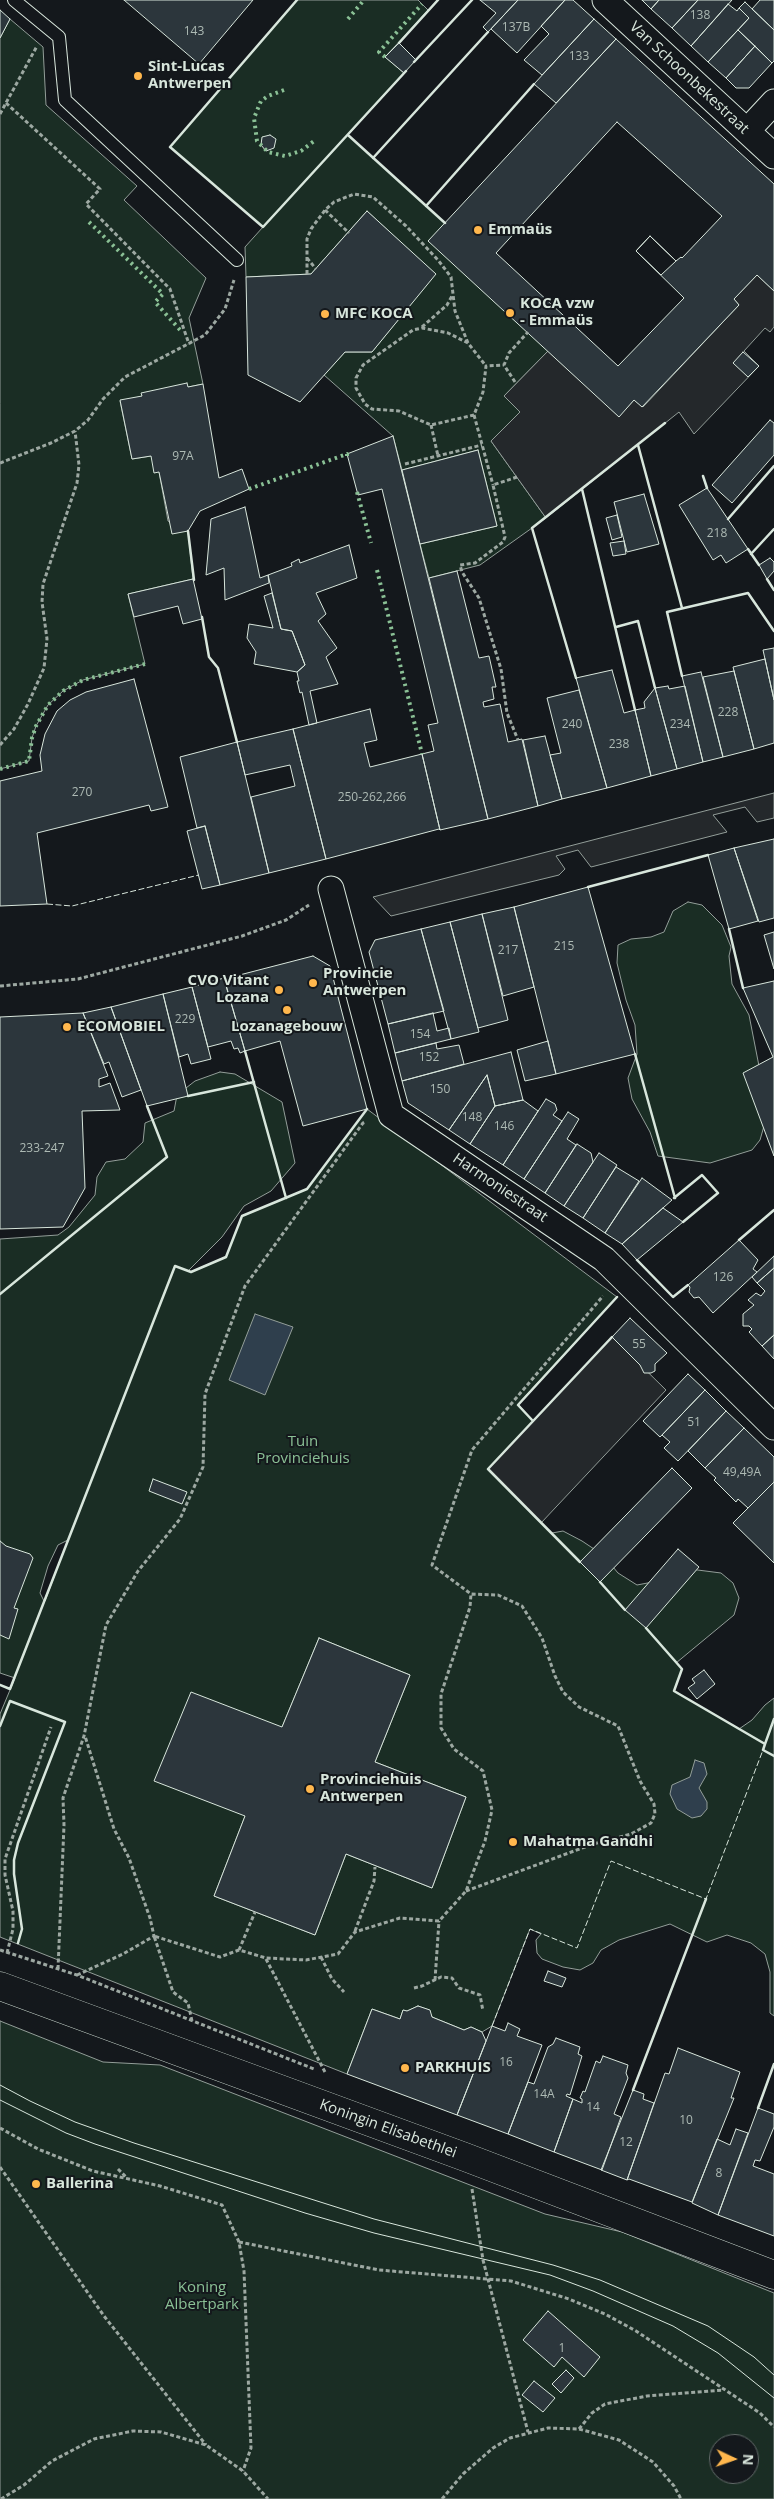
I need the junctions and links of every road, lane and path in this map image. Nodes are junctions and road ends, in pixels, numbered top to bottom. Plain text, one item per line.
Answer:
1 (14, 0) edge
2 (604, 0) edge
3 (47, 28) junction
4 (774, 102) edge
5 (6, 103) junction
6 (0, 114) edge
7 (747, 131) junction
8 (774, 156) edge
9 (324, 210) junction
10 (348, 232) dead end
11 (307, 257) junction
12 (237, 260) joint
13 (316, 269) dead end
14 (307, 274) dead end
15 (453, 296) junction
16 (422, 328) junction
17 (528, 332) dead end
18 (468, 343) junction
19 (189, 344) junction
20 (504, 365) junction
21 (486, 366) junction
22 (515, 382) dead end
23 (474, 416) junction
24 (431, 425) junction
25 (75, 431) junction
26 (482, 445) junction
27 (438, 456) junction
28 (0, 463) edge
29 (405, 464) dead end
30 (517, 477) dead end
31 (493, 485) junction
32 (518, 740) dead end
33 (0, 745) edge
34 (331, 889) joint
35 (0, 986) edge
36 (390, 1115) junction
37 (621, 1276) junction
38 (774, 1427) edge
39 (471, 1594) junction
40 (51, 1727) dead end
41 (84, 1736) junction
42 (375, 1867) dead end
43 (466, 1891) junction
44 (255, 1912) dead end
45 (439, 1921) junction
46 (355, 1932) junction
47 (154, 1936) junction
48 (0, 1950) edge
49 (239, 1950) junction
50 (7, 1953) junction
51 (321, 1957) junction
52 (266, 1958) junction
53 (58, 1969) junction
54 (77, 1975) junction
55 (435, 1980) junction
56 (0, 1986) edge
57 (414, 1988) dead end
58 (344, 1992) dead end
59 (122, 1993) dead end
60 (483, 2011) dead end
61 (193, 2022) dead end
62 (326, 2074) dead end
63 (0, 2128) edge
64 (465, 2157) junction
65 (0, 2166) edge
66 (118, 2169) dead end
67 (127, 2179) junction
68 (238, 2242) junction
69 (774, 2276) edge
70 (488, 2279) junction
71 (724, 2390) junction
72 (774, 2426) edge
73 (580, 2429) junction
74 (528, 2432) junction
75 (206, 2445) junction
76 (243, 2471) junction
77 (1, 2499) edge
78 (268, 2499) edge
79 (442, 2499) edge
80 (681, 2499) edge

1 - 3 lane
2 - 7 street, Van Schoonbekestraat
3 - 5 path
3 - 12 lane
4 - 7 street
5 - 6 path
5 - 19 path
7 - 8 street, Van Schoonbekestraat
9 - 10 path
9 - 11 path
9 - 15 path
11 - 13 path
11 - 14 path
12 - 19 path
15 - 16 path
15 - 18 path
16 - 18 path
16 - 24 path
17 - 20 path
18 - 21 path
19 - 25 path
20 - 21 path
20 - 22 path
21 - 23 path
23 - 24 path
23 - 26 path
24 - 27 path
25 - 28 path
25 - 33 path
26 - 27 path
26 - 31 path
27 - 29 path
30 - 31 path
31 - 32 path
34 - 35 path
34 - 36 street
36 - 37 street, Harmoniestraat
36 - 41 path
37 - 38 street, Harmoniestraat
37 - 39 path
39 - 43 path
39 - 43 path
40 - 50 path
41 - 47 path
41 - 53 path
42 - 46 path
43 - 45 path
44 - 49 path
45 - 46 path
45 - 55 path
46 - 51 path
47 - 49 path
47 - 54 path
47 - 61 path
48 - 50 path
49 - 52 path
50 - 53 path
51 - 52 path
51 - 58 path
52 - 62 path
53 - 54 path
54 - 59 path
55 - 57 path
55 - 60 path
56 - 64 main road, Koningin Elisabethlei
63 - 67 path
64 - 69 main road, Koningin Elisabethlei
64 - 70 path
65 - 75 path
66 - 67 path
67 - 68 path
68 - 70 path
68 - 76 path
70 - 71 path
70 - 74 path
71 - 72 path
71 - 73 path
73 - 74 path
73 - 80 path
74 - 79 path
75 - 76 path
75 - 77 path
76 - 78 path

